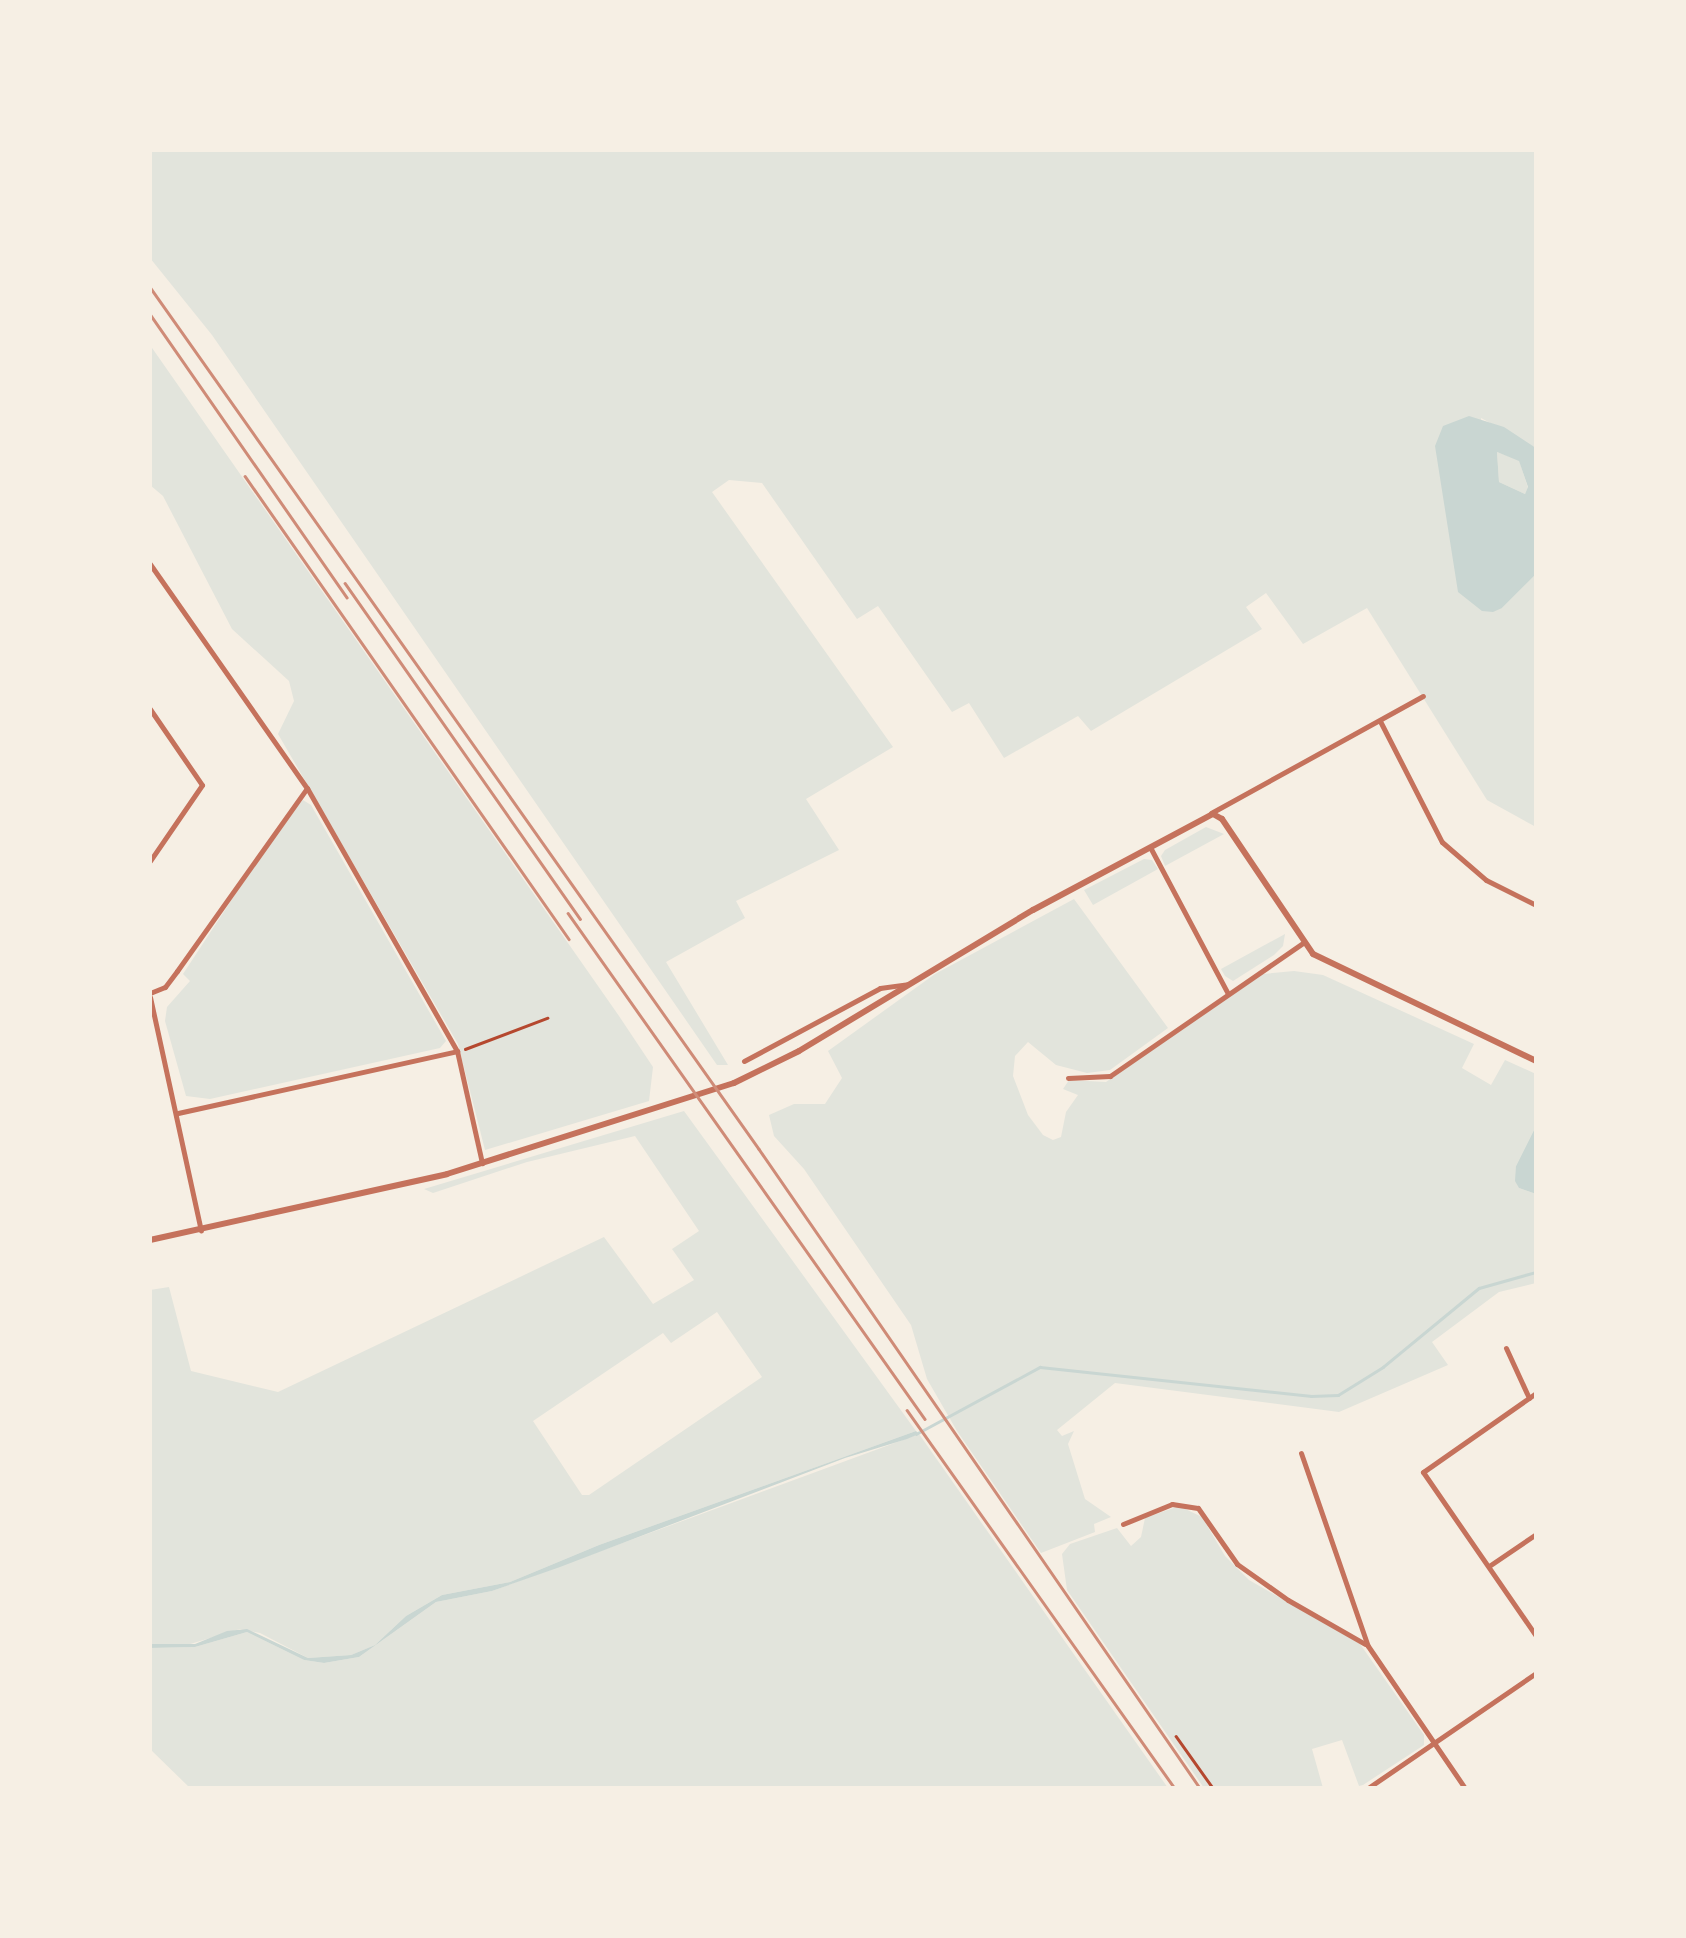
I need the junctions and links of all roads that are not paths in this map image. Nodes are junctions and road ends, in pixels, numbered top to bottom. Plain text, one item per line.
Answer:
1 (150, 564) edge
2 (1423, 696) dead end
3 (150, 709) edge
4 (1380, 721) junction
5 (307, 788) junction
6 (1208, 815) junction
7 (1150, 847) junction
8 (151, 855) edge
9 (1536, 905) edge
10 (1303, 943) junction
11 (908, 984) junction
12 (1228, 994) junction
13 (150, 995) edge
14 (456, 1051) junction
15 (744, 1061) dead end
16 (1536, 1061) edge
17 (1068, 1078) dead end
18 (178, 1113) junction
19 (482, 1163) junction
20 (201, 1230) junction
21 (150, 1240) edge
22 (1506, 1348) dead end
23 (1533, 1396) edge
24 (1300, 1453) dead end
25 (1123, 1524) dead end
26 (1536, 1534) edge
27 (1489, 1566) junction
28 (1536, 1636) edge
29 (1368, 1646) junction
30 (1536, 1673) edge
31 (1434, 1742) junction
32 (1384, 1777) junction
33 (1368, 1788) edge
34 (1391, 1788) edge
35 (1466, 1788) edge

1 - 5 street
2 - 4 street
3 - 8 street
4 - 6 street
4 - 9 street
5 - 13 street
5 - 14 street
6 - 7 street
6 - 10 street
7 - 11 street
7 - 12 street
10 - 12 street
10 - 16 street
11 - 15 street
11 - 19 street
12 - 17 street
13 - 18 street
14 - 18 street
14 - 19 street
18 - 20 street
19 - 20 street
20 - 21 street
22 - 23 street
23 - 27 street
24 - 29 street
25 - 29 street
26 - 27 street
27 - 28 street
29 - 31 street
30 - 31 street
31 - 32 street
31 - 35 street
32 - 33 street
32 - 34 street

